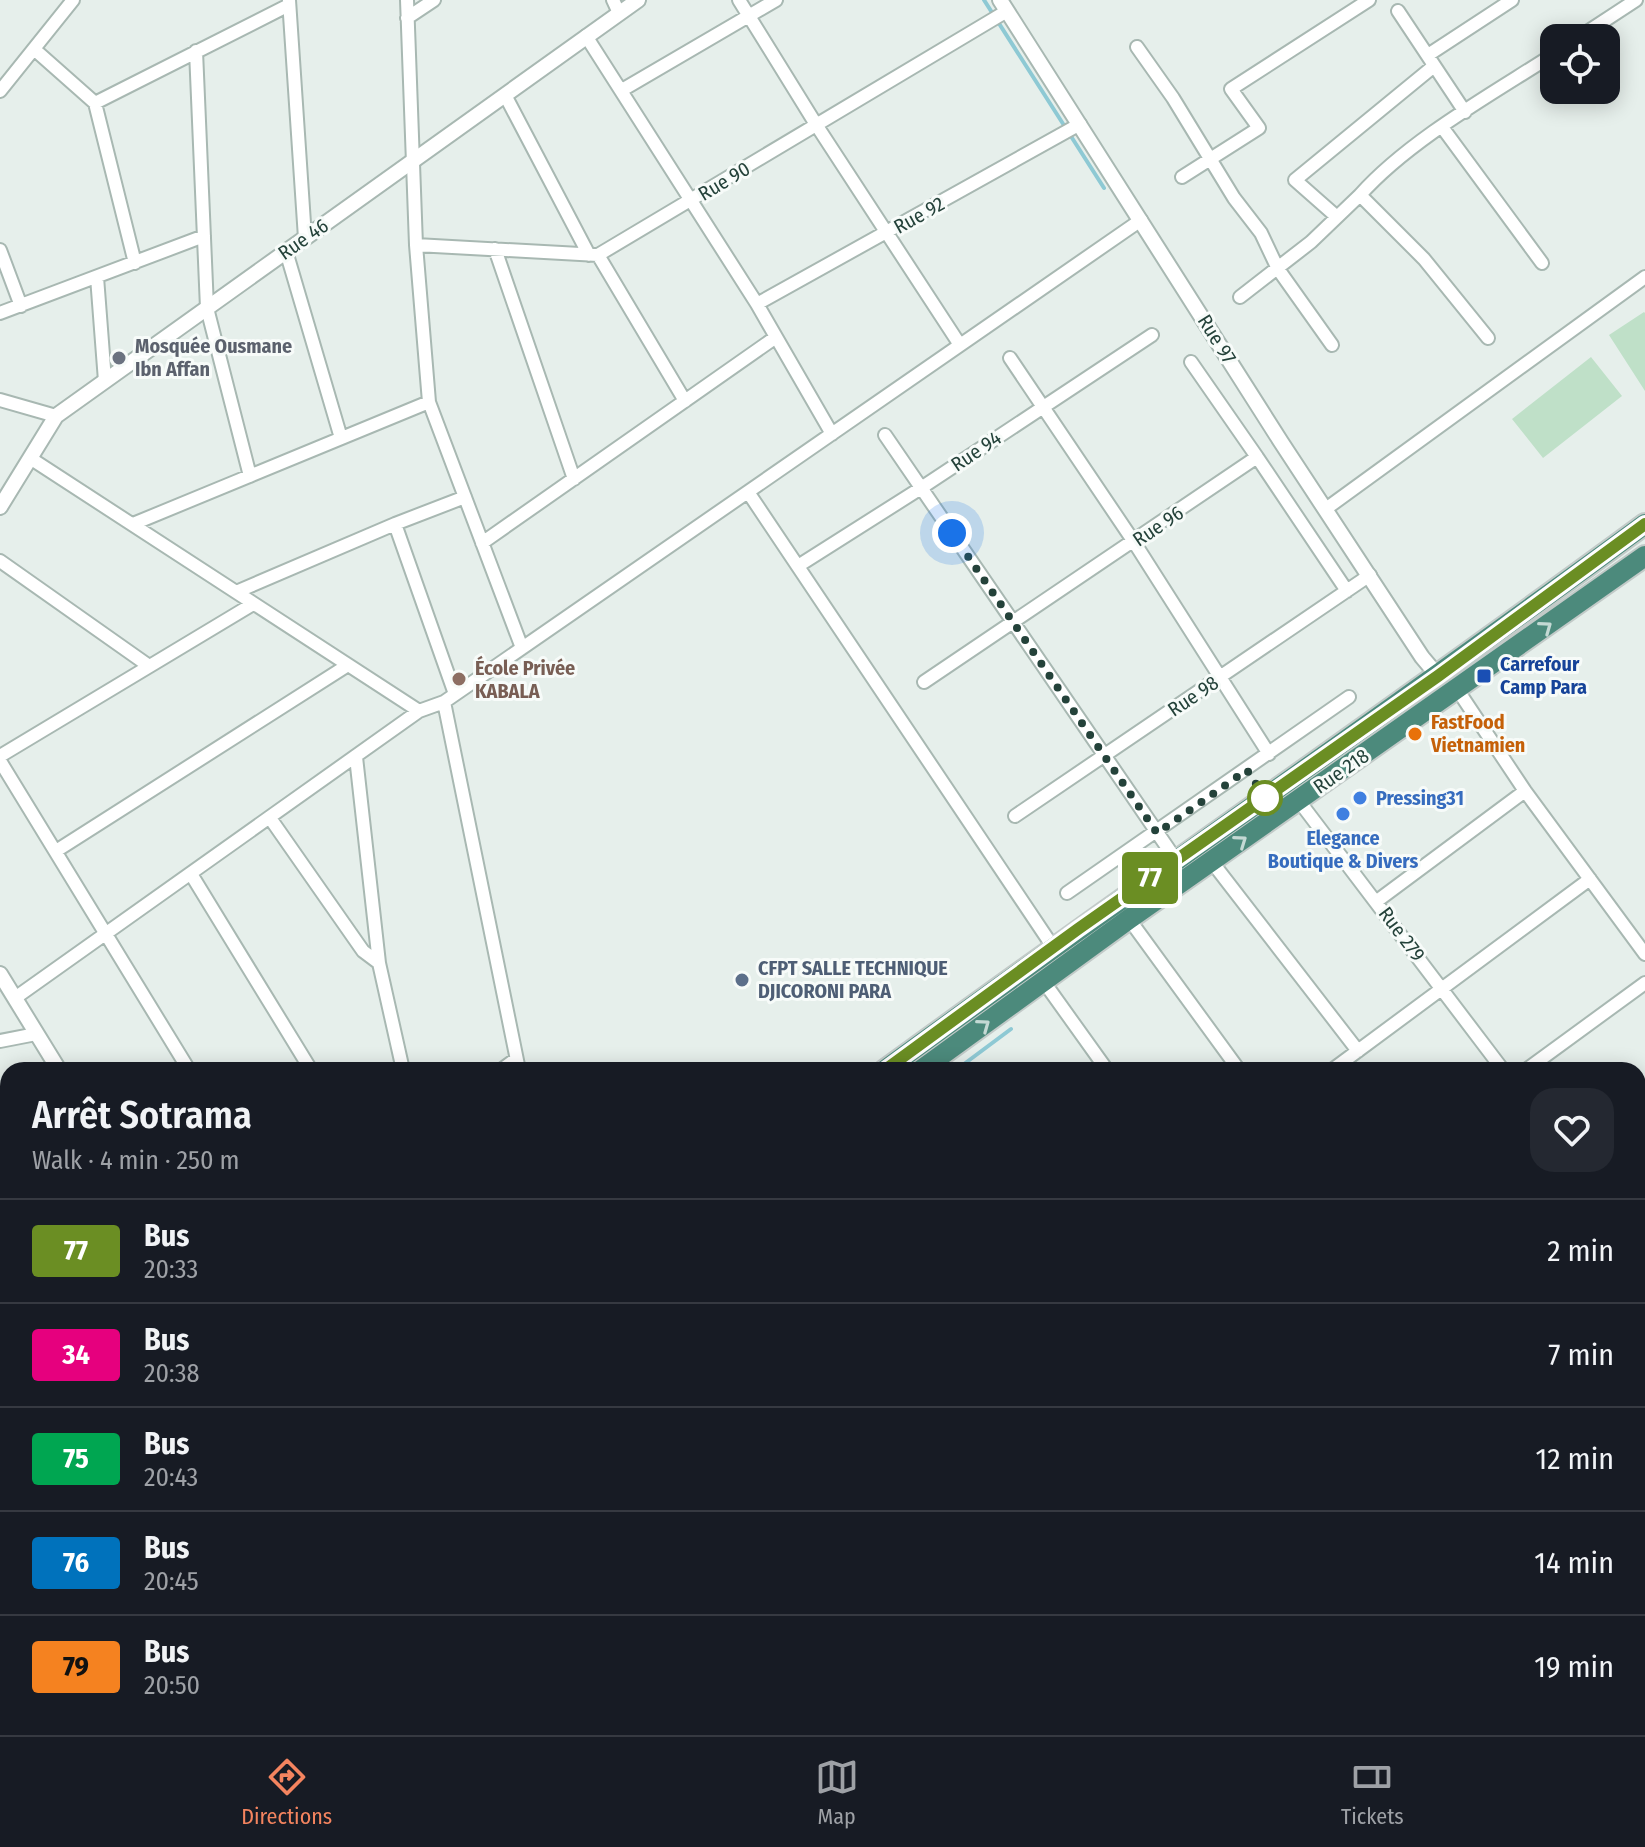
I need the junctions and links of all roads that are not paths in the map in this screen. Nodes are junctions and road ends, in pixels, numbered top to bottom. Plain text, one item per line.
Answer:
1 (73, 0) edge
2 (407, 0) edge
3 (434, 0) edge
4 (638, 0) edge
5 (739, 0) edge
6 (776, 0) edge
7 (1369, 0) edge
8 (1512, 0) edge
9 (1636, 0) edge
10 (289, 3) edge
11 (616, 7) edge
12 (1398, 11) dead end
13 (999, 12) edge
14 (749, 17) junction
15 (407, 18) junction
16 (1599, 24) edge
17 (586, 36) junction
18 (1137, 47) dead end
19 (34, 49) junction
20 (196, 51) junction
21 (1431, 60) junction
22 (1540, 63) edge
23 (622, 90) junction
24 (0, 91) edge
25 (505, 95) junction
26 (95, 103) junction
27 (1465, 112) junction
28 (817, 126) junction
29 (1442, 127) junction
30 (1071, 130) junction
31 (1211, 159) junction
32 (412, 163) junction
33 (1182, 177) dead end
34 (1360, 195) junction
35 (692, 200) junction
36 (1337, 217) junction
37 (1141, 220) junction
38 (887, 232) junction
39 (204, 236) junction
40 (305, 238) junction
41 (416, 245) junction
42 (495, 249) junction
43 (0, 250) edge
44 (286, 251) junction
45 (594, 255) junction
46 (135, 263) junction
47 (1542, 263) dead end
48 (1278, 269) junction
49 (97, 277) junction
50 (1645, 277) edge
51 (1240, 297) dead end
52 (757, 304) junction
53 (21, 306) junction
54 (207, 308) junction
55 (0, 313) edge
56 (1152, 335) dead end
57 (776, 337) junction
58 (1488, 338) dead end
59 (960, 345) junction
60 (1332, 345) dead end
61 (1010, 358) dead end
62 (1191, 362) dead end
63 (105, 381) junction
64 (0, 400) edge
65 (685, 401) junction
66 (429, 402) junction
67 (1041, 407) junction
68 (56, 416) junction
69 (832, 434) junction
70 (885, 435) dead end
71 (341, 438) junction
72 (1257, 457) junction
73 (30, 458) junction
74 (250, 476) junction
75 (574, 479) junction
76 (921, 488) junction
77 (748, 492) junction
78 (465, 497) junction
79 (0, 507) edge
80 (1327, 508) junction
81 (133, 524) junction
82 (395, 524) junction
83 (1645, 524) edge
84 (1134, 542) junction
85 (482, 543) junction
86 (1645, 556) edge
87 (0, 561) edge
88 (798, 566) junction
89 (1370, 575) junction
90 (1347, 591) junction
91 (236, 592) junction
92 (253, 604) junction
93 (1014, 623) junction
94 (522, 648) junction
95 (348, 665) junction
96 (149, 666) junction
97 (1438, 676) junction
98 (1221, 678) junction
99 (924, 682) dead end
100 (1459, 689) junction
101 (1349, 697) dead end
102 (449, 698) junction
103 (419, 711) junction
104 (1269, 754) junction
105 (1105, 755) junction
106 (356, 757) junction
107 (0, 758) edge
108 (1525, 791) junction
109 (1299, 801) junction
110 (1015, 816) dead end
111 (270, 818) junction
112 (1157, 833) junction
113 (56, 851) junction
114 (1176, 860) junction
115 (1212, 862) junction
116 (191, 874) junction
117 (1590, 879) junction
118 (1067, 893) dead end
119 (1377, 901) junction
120 (1129, 919) junction
121 (106, 934) junction
122 (1053, 947) junction
123 (1645, 954) edge
124 (379, 963) junction
125 (0, 974) edge
126 (1044, 982) junction
127 (1645, 983) edge
128 (1442, 988) junction
129 (15, 998) junction
130 (36, 1034) junction
131 (0, 1041) edge
132 (1358, 1051) junction
133 (54, 1062) edge
134 (184, 1062) edge
135 (306, 1062) edge
136 (401, 1062) edge
137 (517, 1062) edge
138 (896, 1062) edge
139 (932, 1062) edge
140 (1101, 1062) edge
141 (1233, 1062) edge
142 (1343, 1062) edge
143 (1497, 1062) edge
144 (1537, 1062) edge

1 - 19 street
2 - 15 street
3 - 15 street
4 - 11 street, Rue 46
5 - 14 street
6 - 14 street
7 - 31 street
8 - 21 street
9 - 16 street
10 - 20 street
10 - 40 street
11 - 17 street, Rue 46
12 - 21 street
13 - 28 street, Rue 90
13 - 30 street, Rue 97
14 - 23 street
14 - 28 street
15 - 32 street
17 - 23 street
17 - 25 street, Rue 46
18 - 31 street
19 - 24 street
19 - 26 street
20 - 26 street
20 - 39 street
21 - 27 street
21 - 36 street
22 - 27 street
23 - 35 street
25 - 32 street, Rue 46
25 - 45 street
26 - 46 street
27 - 29 street
28 - 35 street, Rue 90
28 - 38 street
29 - 34 street
29 - 47 street
30 - 37 street, Rue 97
30 - 38 street, Rue 92
31 - 33 street
31 - 48 street
32 - 40 street, Rue 46
32 - 41 street
34 - 36 street
34 - 58 street
35 - 45 street, Rue 90
35 - 52 street
36 - 48 street
37 - 59 street
37 - 80 street, Rue 97
38 - 52 street, Rue 92
38 - 59 street
39 - 46 street
39 - 54 street
40 - 44 street, Rue 46
41 - 42 street
41 - 66 street
42 - 45 street
42 - 75 street
43 - 53 street
44 - 54 street, Rue 46
44 - 71 street
45 - 65 street
46 - 49 street
48 - 51 street
48 - 60 street
49 - 53 street
49 - 63 street
50 - 80 street
52 - 57 street
53 - 55 street
54 - 63 street, Rue 46
54 - 74 street
56 - 67 street, Rue 94
57 - 65 street
57 - 69 street
59 - 69 street
61 - 67 street
62 - 72 street
63 - 68 street, Rue 46
64 - 68 street
65 - 75 street
66 - 71 street
66 - 78 street
67 - 76 street, Rue 94
67 - 84 street
68 - 73 street, Rue 46
69 - 77 street
70 - 76 street
71 - 74 street
72 - 84 street, Rue 96
72 - 90 street
73 - 79 street, Rue 46
73 - 81 street
74 - 81 street
75 - 85 street
76 - 88 street, Rue 94
76 - 93 street
77 - 88 street
77 - 94 street
78 - 82 street
78 - 85 street
80 - 89 street, Rue 97
81 - 91 street
82 - 91 street
82 - 102 street
83 - 97 highway, Rue 218
84 - 93 street, Rue 96
84 - 98 street
85 - 94 street
100 -> 86 highway, Rue 218
87 - 96 street
88 - 122 street
89 - 90 street, Rue 98
89 - 97 street, Rue 97
90 - 98 street, Rue 98
91 - 92 street
92 - 95 street
92 - 96 street
93 - 99 street, Rue 96
93 - 105 street
94 - 102 street
95 - 103 street
95 - 113 street
96 - 107 street
97 - 100 street
97 - 114 highway, Rue 218
98 - 104 street
98 - 105 street, Rue 98
100 - 108 street
100 - 109 highway, Rue 218
101 - 104 street
102 - 103 street
102 - 137 street
103 - 106 street
104 - 112 street
105 - 110 street, Rue 98
105 - 112 street
106 - 111 street
106 - 124 street
107 - 113 street
108 - 117 street
108 - 119 street
115 -> 109 highway, Rue 218
109 - 119 street, Rue 279
111 - 116 street
111 - 124 street
112 - 114 street
112 - 118 street
113 - 121 street
114 - 122 highway, Rue 218
115 - 120 highway, Rue 218
115 - 132 street
116 - 121 street
116 - 135 street
117 - 123 street
117 - 128 street
119 - 128 street, Rue 279
120 - 126 highway, Rue 218
120 - 141 street
121 - 129 street
121 - 134 street
122 - 138 highway, Rue 218
124 - 136 street
125 - 129 street
139 -> 126 highway, Rue 218
126 - 140 street
127 - 144 street
128 - 132 street
128 - 143 street, Rue 279
129 - 130 street
130 - 131 street
130 - 133 street
132 - 142 street

